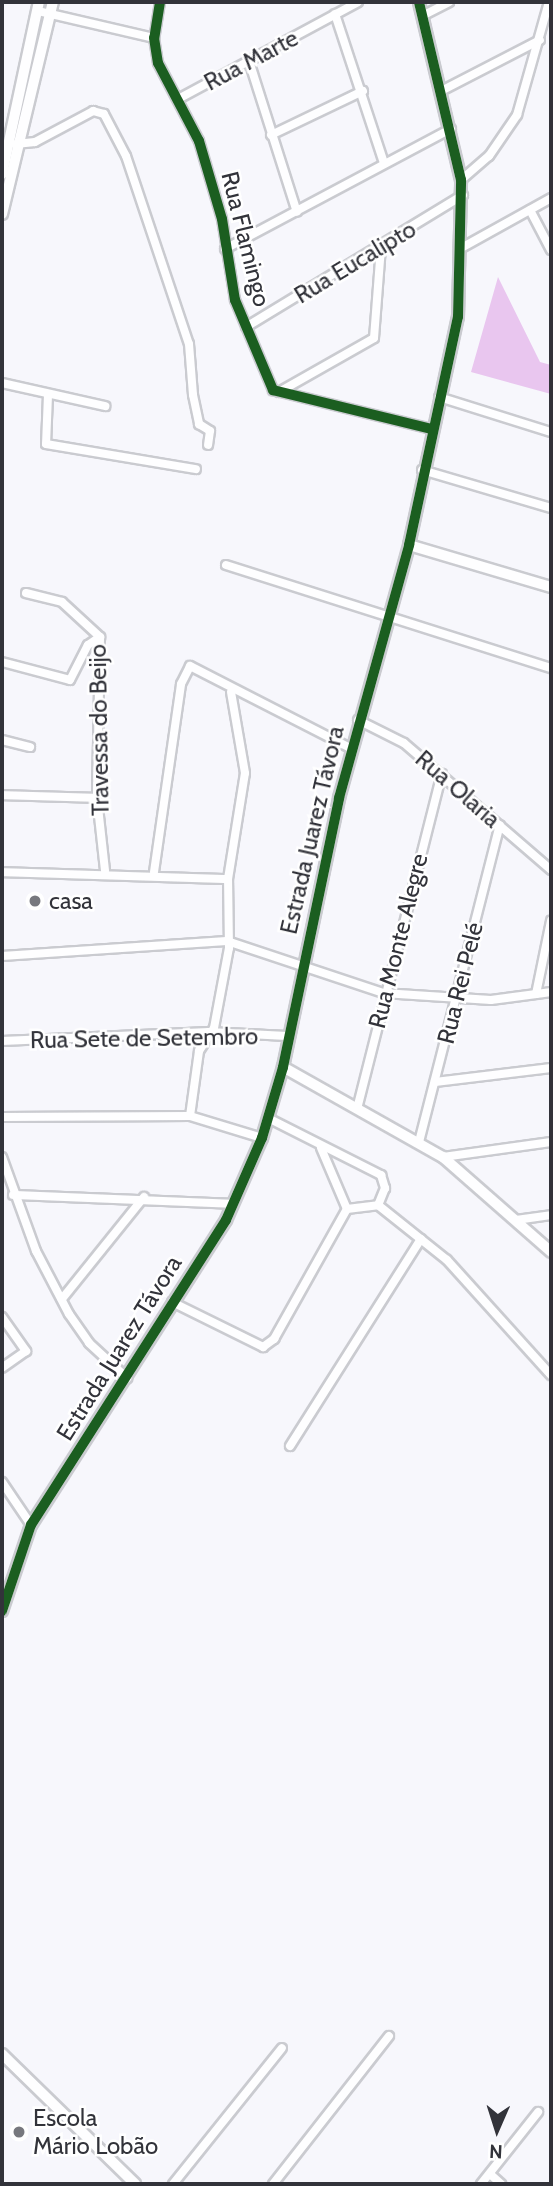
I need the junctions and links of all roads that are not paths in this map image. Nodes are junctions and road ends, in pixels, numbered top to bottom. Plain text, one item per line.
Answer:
1 (52, 2) edge
2 (160, 2) edge
3 (358, 2) edge
4 (419, 2) edge
5 (449, 2) edge
6 (550, 2) edge
7 (38, 6) edge
8 (50, 14) junction
9 (335, 14) junction
10 (425, 15) junction
11 (154, 38) junction
12 (540, 40) junction
13 (249, 61) junction
14 (443, 90) junction
15 (363, 91) junction
16 (180, 98) junction
17 (451, 129) junction
18 (271, 135) junction
19 (14, 143) junction
20 (384, 163) junction
21 (2, 174) edge
22 (461, 180) junction
23 (463, 195) junction
24 (551, 198) edge
25 (530, 210) junction
26 (297, 212) junction
27 (2, 214) edge
28 (463, 247) junction
29 (381, 248) junction
30 (225, 249) junction
31 (551, 250) edge
32 (246, 327) junction
33 (2, 383) edge
34 (276, 391) junction
35 (48, 395) junction
36 (439, 397) junction
37 (105, 406) dead end
38 (432, 429) junction
39 (551, 432) edge
40 (208, 445) dead end
41 (196, 469) dead end
42 (422, 470) junction
43 (551, 508) edge
44 (409, 545) junction
45 (226, 565) dead end
46 (551, 587) edge
47 (26, 593) dead end
48 (386, 617) junction
49 (100, 637) junction
50 (2, 662) edge
51 (551, 668) edge
52 (231, 692) junction
53 (358, 720) junction
54 (2, 740) edge
55 (30, 747) dead end
56 (352, 749) junction
57 (442, 774) junction
58 (2, 795) edge
59 (96, 798) junction
60 (500, 825) junction
61 (551, 870) edge
62 (105, 871) junction
63 (2, 872) edge
64 (154, 872) junction
65 (228, 879) junction
66 (551, 921) edge
67 (227, 940) junction
68 (2, 956) edge
69 (303, 965) junction
70 (551, 992) edge
71 (383, 993) junction
72 (536, 994) junction
73 (457, 997) junction
74 (209, 1032) junction
75 (287, 1036) junction
76 (2, 1041) edge
77 (283, 1067) junction
78 (551, 1068) edge
79 (435, 1082) junction
80 (357, 1109) junction
81 (190, 1116) junction
82 (2, 1117) edge
83 (268, 1118) junction
84 (262, 1138) junction
85 (419, 1142) junction
86 (551, 1142) edge
87 (321, 1148) junction
88 (2, 1157) edge
89 (443, 1157) junction
90 (13, 1195) junction
91 (144, 1197) junction
92 (233, 1204) junction
93 (377, 1205) junction
94 (347, 1209) junction
95 (551, 1215) edge
96 (516, 1220) junction
97 (421, 1239) junction
98 (551, 1252) edge
99 (62, 1299) junction
100 (172, 1302) junction
101 (2, 1317) edge
102 (2, 1368) edge
103 (550, 1372) edge
104 (127, 1378) junction
105 (290, 1446) dead end
106 (2, 1482) edge
107 (31, 1524) junction
108 (2, 1611) edge
109 (389, 2036) dead end
110 (282, 2048) dead end
111 (2, 2054) edge
112 (538, 2112) dead end
113 (490, 2174) junction
114 (135, 2184) edge
115 (173, 2184) edge
116 (273, 2184) edge
117 (481, 2184) edge
118 (501, 2184) edge

1 - 8 main road
2 - 11 street
3 - 9 street, Rua Marte
4 - 10 street, Estrada Juarez Távora
5 - 10 street
6 - 12 street
7 - 8 street
7 - 19 main road
8 - 11 street
8 - 19 main road
9 - 13 street, Rua Marte
9 - 15 street
10 - 14 street, Estrada Juarez Távora
11 - 16 street, Rua Flamingo
12 - 14 street
12 - 22 street
13 - 16 street, Rua Marte
13 - 18 street
14 - 17 street, Estrada Juarez Távora
15 - 18 street
15 - 20 street
16 - 30 street, Rua Flamingo
17 - 20 street
17 - 22 street, Estrada Juarez Távora
18 - 26 street
19 - 21 main road
19 - 27 main road
19 - 40 street
20 - 26 street
22 - 23 street, Estrada Juarez Távora
23 - 28 street, Estrada Juarez Távora
23 - 29 street, Rua Eucalipto
24 - 25 street
25 - 28 street
25 - 31 street
26 - 30 street
28 - 36 street, Estrada Juarez Távora
29 - 32 street, Rua Eucalipto
29 - 34 street
30 - 32 street, Rua Flamingo
32 - 34 street, Rua Flamingo
33 - 35 street
34 - 38 street
35 - 37 street
35 - 41 street
36 - 38 street, Estrada Juarez Távora
36 - 39 street
38 - 42 street, Estrada Juarez Távora
42 - 43 street
42 - 44 street, Estrada Juarez Távora
44 - 46 street
44 - 48 street, Estrada Juarez Távora
45 - 48 street
47 - 49 street, Travessa do Beijo
48 - 51 street
48 - 53 street, Estrada Juarez Távora
49 - 50 street
49 - 59 street, Travessa do Beijo
52 - 56 street
52 - 64 street
52 - 65 street
53 - 56 street, Estrada Juarez Távora
53 - 57 street, Rua Olaria
54 - 55 street
56 - 69 street, Estrada Juarez Távora
57 - 60 street, Rua Olaria
57 - 71 street, Rua Monte Alegre
58 - 59 street
59 - 62 street, Travessa do Beijo
60 - 61 street, Rua Olaria
60 - 73 street, Rua Rei Pelé
62 - 63 street
62 - 64 street
64 - 65 street
65 - 67 street
66 - 72 street
67 - 68 street
67 - 69 street
67 - 74 street
69 - 71 street
69 - 75 street, Estrada Juarez Távora
70 - 72 street
71 - 73 street
71 - 80 street, Rua Monte Alegre
72 - 73 street
73 - 79 street, Rua Rei Pelé
74 - 75 street, Rua Sete de Setembro
74 - 76 street, Rua Sete de Setembro
74 - 81 street
75 - 77 street, Estrada Juarez Távora
77 - 80 street
77 - 83 street, Estrada Juarez Távora
78 - 79 street
79 - 85 street, Rua Rei Pelé
80 - 85 street
81 - 82 street
81 - 84 street
83 - 84 street, Estrada Juarez Távora
83 - 87 street
84 - 92 street, Estrada Juarez Távora
85 - 89 street
86 - 89 street
87 - 93 street
87 - 94 street
88 - 90 street
89 - 96 street
90 - 91 street
90 - 99 street
91 - 92 street
91 - 99 street
92 - 100 street, Estrada Juarez Távora
93 - 94 street
93 - 97 street
94 - 100 street, Estrada Juarez Távora
95 - 96 street
96 - 98 street
97 - 103 street
97 - 105 street
99 - 104 street
100 - 104 street, Estrada Juarez Távora
101 - 102 street
104 - 107 street, Estrada Juarez Távora
106 - 107 street
107 - 108 street, Estrada Juarez Távora
109 - 116 street
110 - 115 street
111 - 114 street
112 - 113 street
113 - 117 street
113 - 118 street

